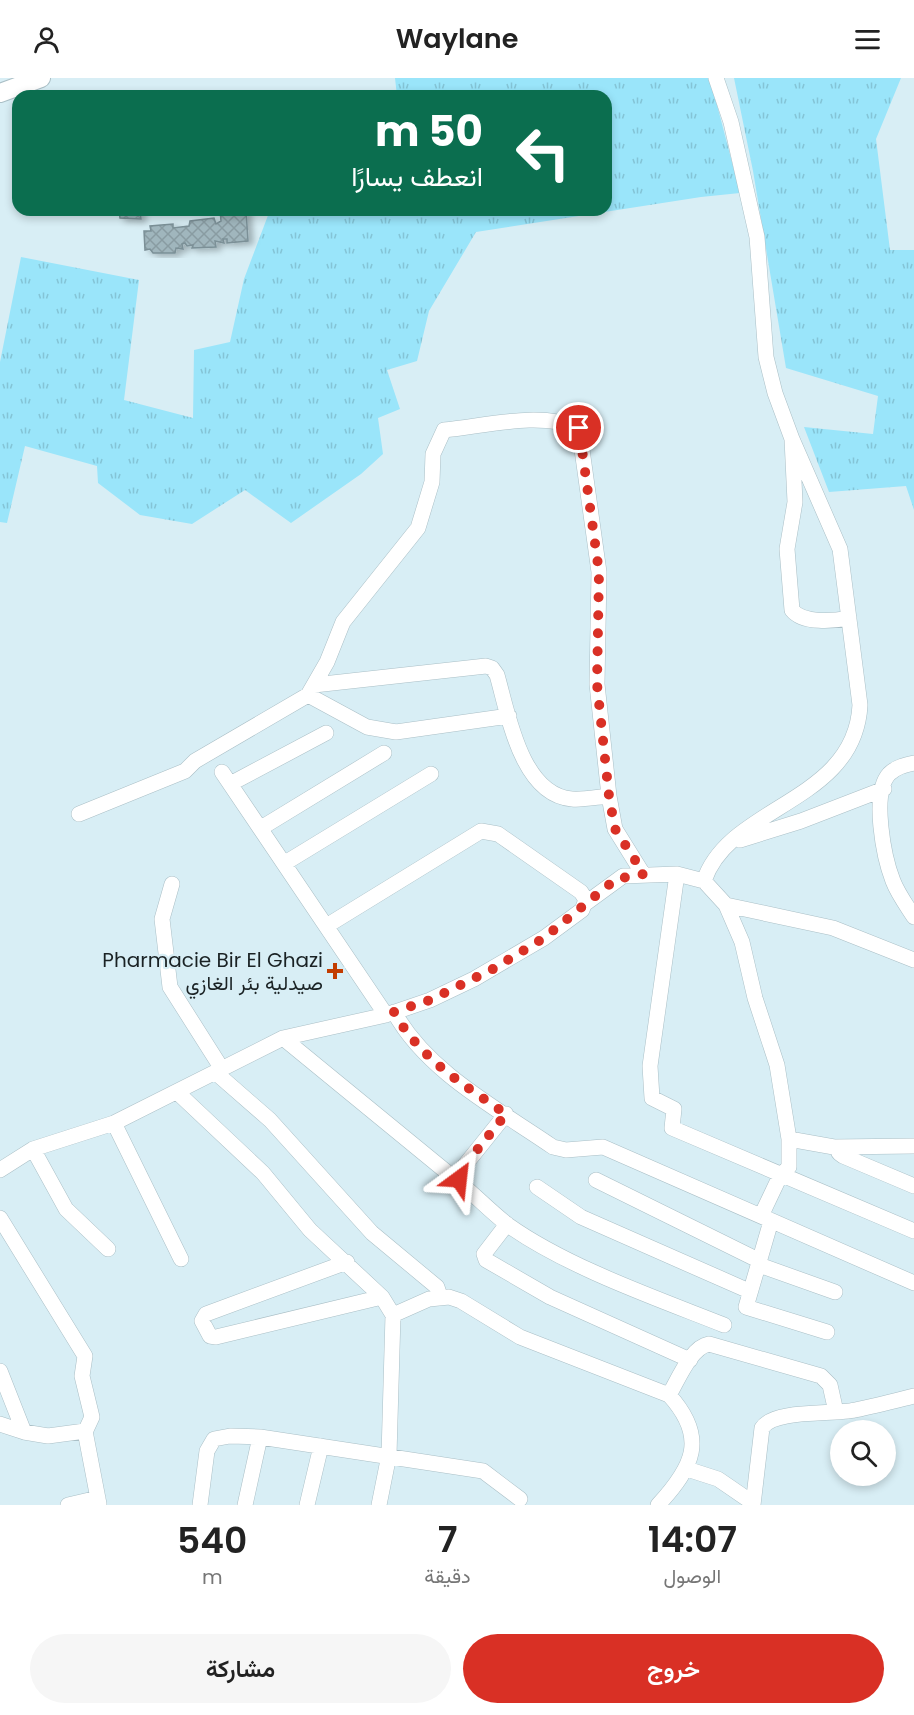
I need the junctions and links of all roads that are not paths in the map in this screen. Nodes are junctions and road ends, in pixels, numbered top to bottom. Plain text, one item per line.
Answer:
1 (41, 78) edge
2 (716, 78) edge
3 (0, 93) edge
4 (792, 440) junction
5 (849, 618) junction
6 (311, 690) junction
7 (509, 716) junction
8 (327, 733) dead end
9 (384, 753) dead end
10 (914, 763) edge
11 (431, 774) dead end
12 (884, 789) junction
13 (609, 796) junction
14 (79, 814) dead end
15 (261, 828) junction
16 (734, 842) junction
17 (285, 863) junction
18 (644, 874) junction
19 (677, 874) junction
20 (704, 882) junction
21 (172, 884) dead end
22 (586, 903) junction
23 (726, 905) junction
24 (914, 917) edge
25 (328, 925) junction
26 (914, 960) edge
27 (390, 1013) junction
28 (284, 1038) junction
29 (219, 1070) junction
30 (178, 1093) junction
31 (506, 1114) junction
32 (114, 1123) junction
33 (789, 1139) junction
34 (914, 1146) edge
35 (840, 1147) junction
36 (33, 1149) junction
37 (0, 1170) edge
38 (780, 1176) junction
39 (596, 1180) dead end
40 (460, 1183) junction
41 (914, 1186) edge
42 (537, 1187) dead end
43 (0, 1218) edge
44 (766, 1219) junction
45 (507, 1224) junction
46 (914, 1231) edge
47 (108, 1249) dead end
48 (181, 1259) dead end
49 (347, 1262) junction
50 (760, 1263) junction
51 (914, 1283) edge
52 (749, 1291) junction
53 (835, 1293) dead end
54 (440, 1296) junction
55 (382, 1297) junction
56 (393, 1315) junction
57 (724, 1325) dead end
58 (827, 1332) dead end
59 (690, 1360) junction
60 (0, 1371) edge
61 (669, 1395) junction
62 (914, 1396) edge
63 (836, 1412) junction
64 (0, 1424) edge
65 (24, 1432) junction
66 (85, 1432) junction
67 (260, 1437) junction
68 (321, 1446) junction
69 (389, 1455) junction
70 (687, 1468) junction
71 (520, 1499) dead end
72 (99, 1501) edge
73 (753, 1504) edge
74 (68, 1505) edge
75 (200, 1505) edge
76 (244, 1505) edge
77 (307, 1505) edge
78 (379, 1505) edge
79 (658, 1505) edge

1 - 3 main road
2 - 4 street
4 - 5 street
4 - 5 street
5 - 16 street
6 - 7 street
6 - 7 street
6 - 13 street
6 - 14 street
7 - 13 street
8 - 15 street
9 - 15 street
10 - 12 street
11 - 17 street
12 - 16 street
12 - 24 street
13 - 18 street
15 - 17 street
16 - 20 street
17 - 25 street
18 - 19 street
18 - 22 street
19 - 20 street
19 - 38 street
20 - 23 street
21 - 29 street
22 - 25 street
22 - 27 street
23 - 26 street
23 - 33 street
25 - 27 street
27 - 28 street
27 - 31 street
28 - 29 street
28 - 40 street
29 - 30 street
29 - 54 street
30 - 32 street
30 - 49 street
31 - 40 street
31 - 44 street
32 - 36 street
32 - 48 street
33 - 35 street
33 - 38 street
34 - 35 street
35 - 41 street
36 - 37 street
36 - 47 street
38 - 44 street
38 - 46 street
39 - 50 street
40 - 45 street
42 - 52 street
43 - 66 street
44 - 50 street
44 - 51 street
45 - 57 street
45 - 59 street
49 - 55 street
49 - 55 street
50 - 52 street
50 - 53 street
52 - 58 street
54 - 56 street
54 - 61 street
55 - 56 street
56 - 69 street
59 - 61 street
59 - 63 street
60 - 65 street
61 - 70 street
62 - 63 street
63 - 73 street
64 - 65 street
65 - 66 street
66 - 72 street
67 - 68 street
67 - 75 street
67 - 76 street
68 - 69 street
68 - 77 street
69 - 71 street
69 - 78 street
70 - 73 street
70 - 79 street
72 - 74 street

